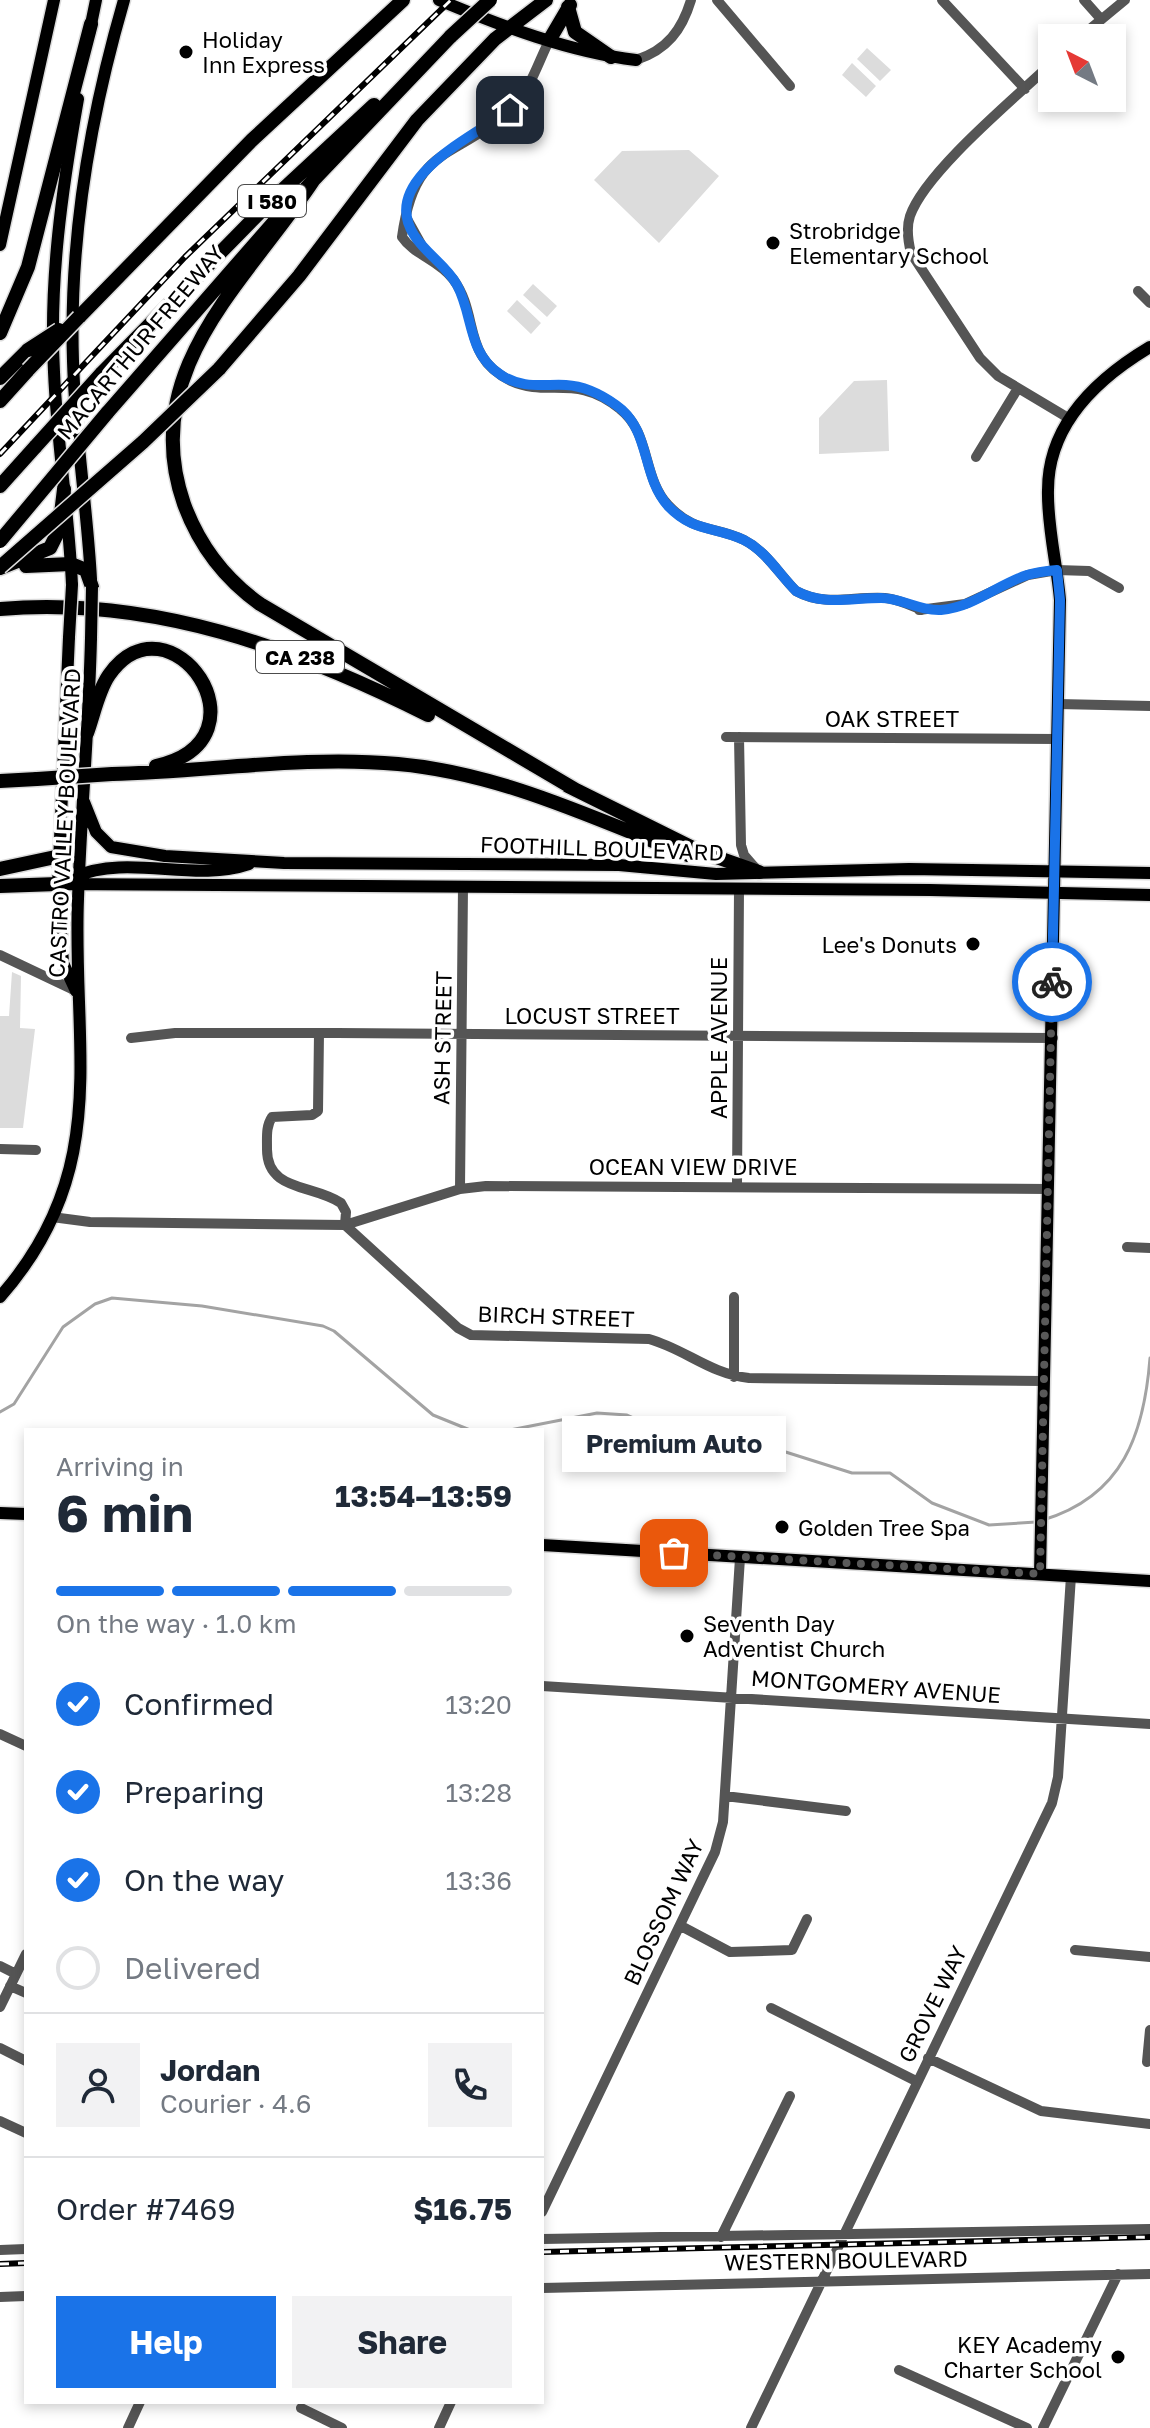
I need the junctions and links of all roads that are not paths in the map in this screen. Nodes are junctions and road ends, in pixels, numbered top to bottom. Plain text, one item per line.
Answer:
1 (54, 0) edge
2 (96, 0) edge
3 (124, 0) edge
4 (439, 0) edge
5 (490, 0) edge
6 (546, 0) edge
7 (691, 0) edge
8 (717, 0) edge
9 (942, 0) edge
10 (1084, 0) edge
11 (1125, 0) edge
12 (570, 4) edge
13 (398, 5) edge
14 (1100, 18) junction
15 (91, 24) junction
16 (1094, 24) edge
17 (513, 28) junction
18 (451, 36) junction
19 (550, 39) junction
20 (611, 57) junction
21 (636, 60) joint
22 (1038, 76) edge
23 (790, 86) dead end
24 (1025, 89) junction
25 (313, 181) junction
26 (57, 228) junction
27 (0, 245) edge
28 (75, 257) junction
29 (1138, 291) dead end
30 (1150, 303) edge
31 (79, 317) junction
32 (0, 333) edge
33 (1150, 347) edge
34 (0, 378) edge
35 (1018, 388) junction
36 (0, 401) edge
37 (1070, 419) junction
38 (976, 457) dead end
39 (0, 486) edge
40 (64, 489) junction
41 (0, 541) edge
42 (71, 564) junction
43 (0, 568) edge
44 (1057, 570) junction
45 (92, 587) junction
46 (1119, 588) dead end
47 (0, 609) edge
48 (1058, 704) junction
49 (1150, 706) edge
50 (87, 733) junction
51 (726, 737) dead end
52 (739, 737) junction
53 (1057, 739) junction
54 (112, 774) junction
55 (0, 781) edge
56 (576, 790) junction
57 (84, 802) junction
58 (83, 822) junction
59 (60, 856) junction
60 (256, 861) junction
61 (0, 869) edge
62 (759, 872) junction
63 (1054, 872) junction
64 (1150, 873) edge
65 (79, 880) junction
66 (58, 884) junction
67 (0, 886) edge
68 (463, 887) junction
69 (739, 889) junction
70 (1054, 894) junction
71 (1150, 895) edge
72 (0, 955) edge
73 (76, 991) junction
74 (319, 1033) junction
75 (461, 1035) junction
76 (739, 1035) junction
77 (131, 1038) dead end
78 (1053, 1038) junction
79 (0, 1149) edge
80 (36, 1150) dead end
81 (737, 1186) junction
82 (460, 1189) junction
83 (1048, 1189) junction
84 (52, 1217) junction
85 (345, 1225) junction
86 (1127, 1247) dead end
87 (1150, 1248) edge
88 (0, 1297) edge
89 (734, 1297) dead end
90 (734, 1377) junction
91 (1043, 1381) junction
92 (0, 1513) edge
93 (24, 1514) edge
94 (544, 1545) edge
95 (740, 1558) junction
96 (1040, 1574) junction
97 (1071, 1576) junction
98 (1150, 1581) edge
99 (544, 1686) edge
100 (732, 1696) junction
101 (1062, 1718) junction
102 (1150, 1724) edge
103 (0, 1734) edge
104 (24, 1745) edge
105 (725, 1796) junction
106 (846, 1811) dead end
107 (807, 1919) dead end
108 (681, 1926) junction
109 (1075, 1950) dead end
110 (1150, 1957) edge
111 (24, 1958) edge
112 (0, 1966) edge
113 (16, 1974) junction
114 (10, 1986) junction
115 (24, 1992) edge
116 (0, 2007) edge
117 (771, 2008) dead end
118 (1150, 2030) edge
119 (0, 2048) edge
120 (928, 2058) junction
121 (24, 2060) edge
122 (1147, 2062) dead end
123 (916, 2081) junction
124 (790, 2096) dead end
125 (0, 2121) edge
126 (1150, 2124) edge
127 (24, 2132) edge
128 (544, 2208) edge
129 (1150, 2229) edge
130 (844, 2234) junction
131 (721, 2237) junction
132 (544, 2239) edge
133 (24, 2249) edge
134 (0, 2250) edge
135 (1118, 2274) junction
136 (1150, 2274) edge
137 (822, 2280) junction
138 (544, 2288) edge
139 (24, 2296) edge
140 (0, 2297) edge
141 (899, 2370) dead end
142 (139, 2404) edge
143 (450, 2404) edge
144 (301, 2408) dead end
145 (128, 2428) edge
146 (342, 2428) edge
147 (439, 2428) edge
148 (751, 2428) edge
149 (1027, 2428) edge
150 (1043, 2428) edge

1 - 27 main road
2 - 15 main road, CASTRO VALLEY BOULEVARD
3 - 28 main road, CASTRO VALLEY BOULEVARD
4 - 17 main road
5 - 18 highway, I 580, bridge
6 - 17 highway
7 - 21 street
8 - 23 street
9 - 24 street
10 - 14 street
11 - 14 street
12 - 19 highway
12 - 20 highway
13 - 31 highway, I 580
14 - 16 street
15 - 26 main road, CASTRO VALLEY BOULEVARD
15 - 32 highway
17 - 19 main road
17 - 43 highway, bridge
18 - 25 highway, MACARTHUR FREEWAY / I 580
18 - 39 highway, I 580, bridge
19 - 20 main road
19 - 44 street
20 - 21 main road
22 - 24 street
24 - 35 street
25 - 41 highway, MACARTHUR FREEWAY / I 580, bridge
25 - 56 highway
26 - 28 main road
26 - 40 main road, CASTRO VALLEY BOULEVARD
28 - 45 main road, CASTRO VALLEY BOULEVARD
29 - 30 street
31 - 34 highway, I 580, bridge
31 - 36 highway, bridge
33 - 37 main road
35 - 37 street
35 - 38 street
37 - 44 main road
40 - 42 main road, CASTRO VALLEY BOULEVARD
40 - 43 highway
42 - 43 highway
42 - 45 highway
42 - 59 main road, CASTRO VALLEY BOULEVARD, bridge
44 - 46 street
44 - 48 main road
45 - 50 main road, CASTRO VALLEY BOULEVARD, bridge
47 - 56 highway, CA 238
48 - 49 street
48 - 53 main road
50 - 54 highway
50 - 57 main road, CASTRO VALLEY BOULEVARD
51 - 52 street, OAK STREET
52 - 53 street, OAK STREET
52 - 62 street
53 - 63 main road
54 - 55 highway, bridge
54 - 62 highway
56 - 62 highway, CA 238
57 - 58 main road, CASTRO VALLEY BOULEVARD
57 - 60 main road
58 - 59 highway
58 - 65 main road, CASTRO VALLEY BOULEVARD
59 - 61 highway
59 - 66 main road, CASTRO VALLEY BOULEVARD
60 - 62 main road, FOOTHILL BOULEVARD
60 - 65 main road, FOOTHILL BOULEVARD
62 - 63 main road, FOOTHILL BOULEVARD
63 - 64 main road, FOOTHILL BOULEVARD
63 - 70 main road
65 - 66 main road
65 - 68 main road, FOOTHILL BOULEVARD
65 - 73 main road, CASTRO VALLEY BOULEVARD
66 - 67 highway
66 - 73 main road, CASTRO VALLEY BOULEVARD
68 - 69 main road, FOOTHILL BOULEVARD
68 - 75 street, ASH STREET
69 - 70 main road, FOOTHILL BOULEVARD
69 - 76 street, APPLE AVENUE
70 - 71 main road, FOOTHILL BOULEVARD
70 - 78 main road
72 - 73 street
73 - 84 main road
74 - 75 street, LOCUST STREET
74 - 77 street, LOCUST STREET
74 - 85 street, BIRCH STREET
75 - 76 street, LOCUST STREET
75 - 82 street, ASH STREET
76 - 78 street, LOCUST STREET
76 - 81 street, APPLE AVENUE
78 - 83 main road
79 - 80 street
81 - 82 street, OCEAN VIEW DRIVE
81 - 83 street, OCEAN VIEW DRIVE
82 - 85 street, OCEAN VIEW DRIVE
83 - 91 main road
84 - 85 street
84 - 88 main road
85 - 90 street, BIRCH STREET
86 - 87 street
89 - 90 street
90 - 91 street, BIRCH STREET
91 - 96 main road
92 - 93 main road
94 - 95 main road
95 - 96 main road
95 - 100 street, BLOSSOM WAY
96 - 97 main road
97 - 98 main road
97 - 101 street, GROVE WAY
99 - 100 street, MONTGOMERY AVENUE
100 - 101 street, MONTGOMERY AVENUE
100 - 105 street, BLOSSOM WAY
101 - 102 street, MONTGOMERY AVENUE
101 - 120 street, GROVE WAY
103 - 104 street
105 - 106 street
105 - 108 street, BLOSSOM WAY
107 - 108 street
108 - 128 street, BLOSSOM WAY
109 - 110 street
111 - 113 street
112 - 113 street
113 - 114 street
114 - 115 street
114 - 116 street
117 - 123 street
118 - 122 street
119 - 121 street
120 - 123 street, GROVE WAY
120 - 126 street
123 - 130 street, GROVE WAY
124 - 131 street
125 - 127 street
129 - 130 street, WESTERN BOULEVARD
130 - 131 street, WESTERN BOULEVARD
130 - 137 street, GROVE WAY
131 - 132 street, WESTERN BOULEVARD
133 - 134 street
135 - 136 street, WESTERN BOULEVARD
135 - 137 street, WESTERN BOULEVARD
135 - 150 street
137 - 138 street, WESTERN BOULEVARD
137 - 148 street, GROVE WAY
139 - 140 street
141 - 149 street
142 - 145 street
143 - 147 street
144 - 146 street

